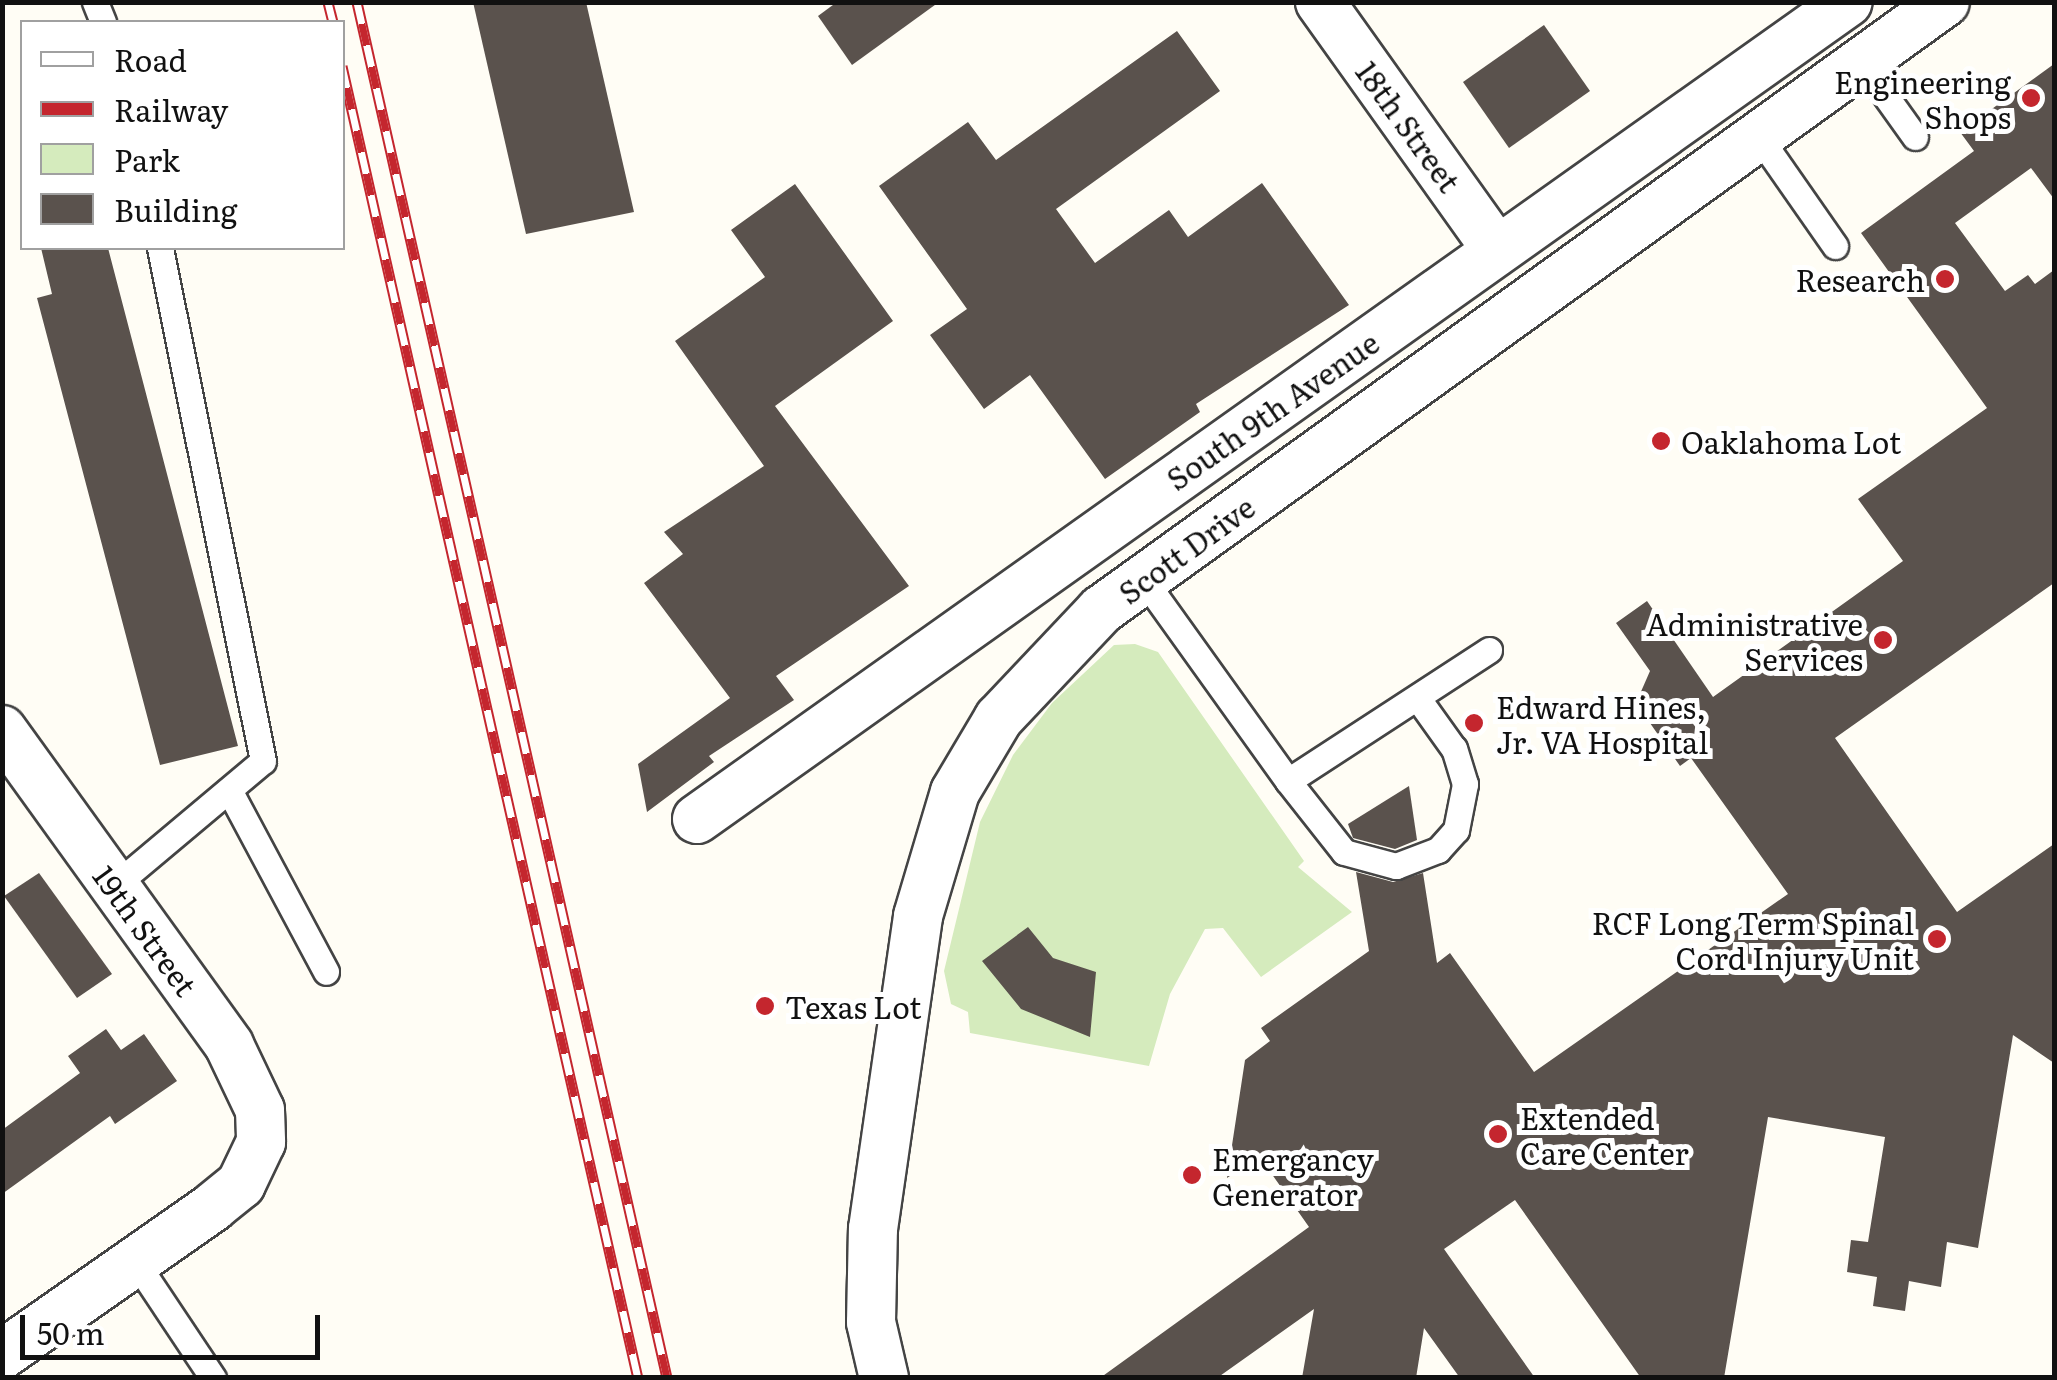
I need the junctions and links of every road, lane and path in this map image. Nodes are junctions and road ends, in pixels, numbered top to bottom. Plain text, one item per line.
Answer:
1 (1320, 2) edge
2 (1848, 2) edge
3 (1946, 2) edge
4 (1862, 63) junction
5 (1759, 137) junction
6 (1915, 137) dead end
7 (1835, 246) dead end
8 (160, 250) edge
9 (1497, 250) junction
10 (1144, 580) junction
11 (1489, 650) dead end
12 (1420, 700) junction
13 (2, 730) edge
14 (1288, 781) junction
15 (229, 790) junction
16 (697, 819) dead end
17 (114, 886) junction
18 (326, 972) dead end
19 (135, 1262) junction
20 (2, 1355) edge
21 (214, 1378) edge
22 (884, 1378) edge

1 - 9 street, 18th Street
2 - 9 street, South 9th Avenue
3 - 4 street, Scott Drive
4 - 5 street, Scott Drive
4 - 6 lane
5 - 7 lane
5 - 10 street, Scott Drive
8 - 15 lane
9 - 16 street, South 9th Avenue
10 - 14 lane
10 - 22 street, Scott Drive
11 - 12 lane
12 - 14 lane
12 - 14 lane
13 - 17 street, 19th Street
15 - 17 lane
15 - 18 lane
17 - 19 street, 19th Street
19 - 20 street
19 - 21 lane

